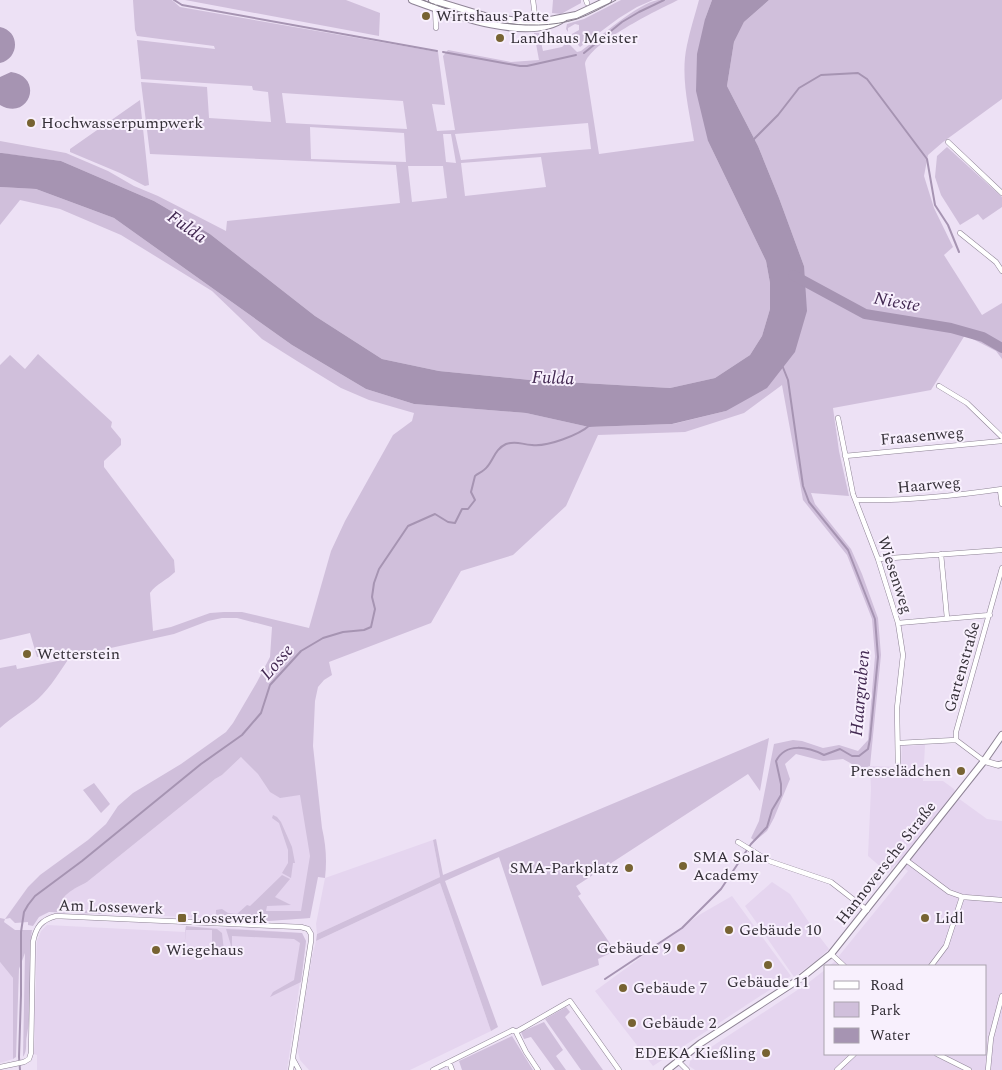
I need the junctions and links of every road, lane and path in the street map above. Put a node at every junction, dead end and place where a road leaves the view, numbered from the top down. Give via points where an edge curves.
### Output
1 (412, 0) edge
2 (533, 0) edge
3 (608, 0) edge
4 (434, 2) edge
5 (535, 16) dead end
6 (436, 28) dead end
7 (948, 142) dead end
8 (1002, 193) edge
9 (960, 233) dead end
10 (1002, 272) edge
11 (939, 386) dead end
12 (838, 418) dead end
13 (1002, 437) edge
14 (1002, 441) edge
15 (845, 456) junction
16 (1001, 490) edge
17 (857, 500) junction
18 (1002, 504) edge
19 (1002, 550) edge
20 (941, 554) junction
21 (878, 559) junction
22 (1002, 568) edge
23 (990, 615) junction
24 (947, 618) junction
25 (898, 623) junction
26 (1002, 735) edge
27 (956, 740) junction
28 (899, 743) junction
29 (984, 760) junction
30 (1002, 764) edge
31 (898, 767) dead end
32 (738, 842) dead end
33 (906, 860) junction
34 (962, 897) junction
35 (1002, 900) edge
36 (867, 910) junction
37 (831, 954) junction
38 (843, 965) edge
39 (932, 965) edge
40 (1002, 996) edge
41 (516, 1032) junction
42 (853, 1055) edge
43 (939, 1055) edge
44 (293, 1058) junction
45 (678, 1061) junction
46 (449, 1062) junction
47 (0, 1067) edge
48 (990, 1069) edge
49 (291, 1070) edge
50 (300, 1070) edge
51 (433, 1070) edge
52 (452, 1070) edge
53 (538, 1070) edge
54 (619, 1070) edge
55 (667, 1070) edge
56 (687, 1070) edge
57 (837, 1070) edge
58 (969, 1070) edge

1 - 4 main road
2 - 5 street
3 - 4 main road via 552,25 516,28 481,22
4 - 6 street
7 - 8 street
9 - 10 street via 996,262
11 - 13 street via 967,403
12 - 15 street, Wiesenweg
14 - 15 street, Fraasenweg
15 - 17 street, Wiesenweg
16 - 17 street, Haarweg via 906,500
16 - 18 street
17 - 21 street, Wiesenweg
19 - 20 street
20 - 21 street
20 - 24 street
21 - 25 street, Wiesenweg
22 - 23 street, Gartenstraße
23 - 24 street
23 - 27 street, Gartenstraße
24 - 25 street
25 - 28 street, Wiesenweg via 902,655 897,708
26 - 29 main road, Hannoversche Straße
27 - 28 street
27 - 29 street
28 - 31 street, Wiesenweg
29 - 30 street
29 - 33 main road, Hannoversche Straße
32 - 36 street via 769,860 831,882
33 - 34 street via 949,892
33 - 36 main road, Hannoversche Straße
34 - 35 street
34 - 39 street via 946,946
36 - 37 main road, Hannoversche Straße
37 - 38 street
37 - 45 main road, Hannoversche Straße via 800,980
40 - 48 street via 992,1038
41 - 46 street via 514,1030
41 - 53 street
41 - 54 street via 570,1001
42 - 57 street
43 - 58 street
44 - 47 street, Am Lossewerk via 311,941 308,929 56,916 47,918 36,929 33,942 29,1059
44 - 49 street
44 - 50 street
45 - 55 main road, Hannoversche Straße
45 - 56 street
46 - 51 street
46 - 52 street

